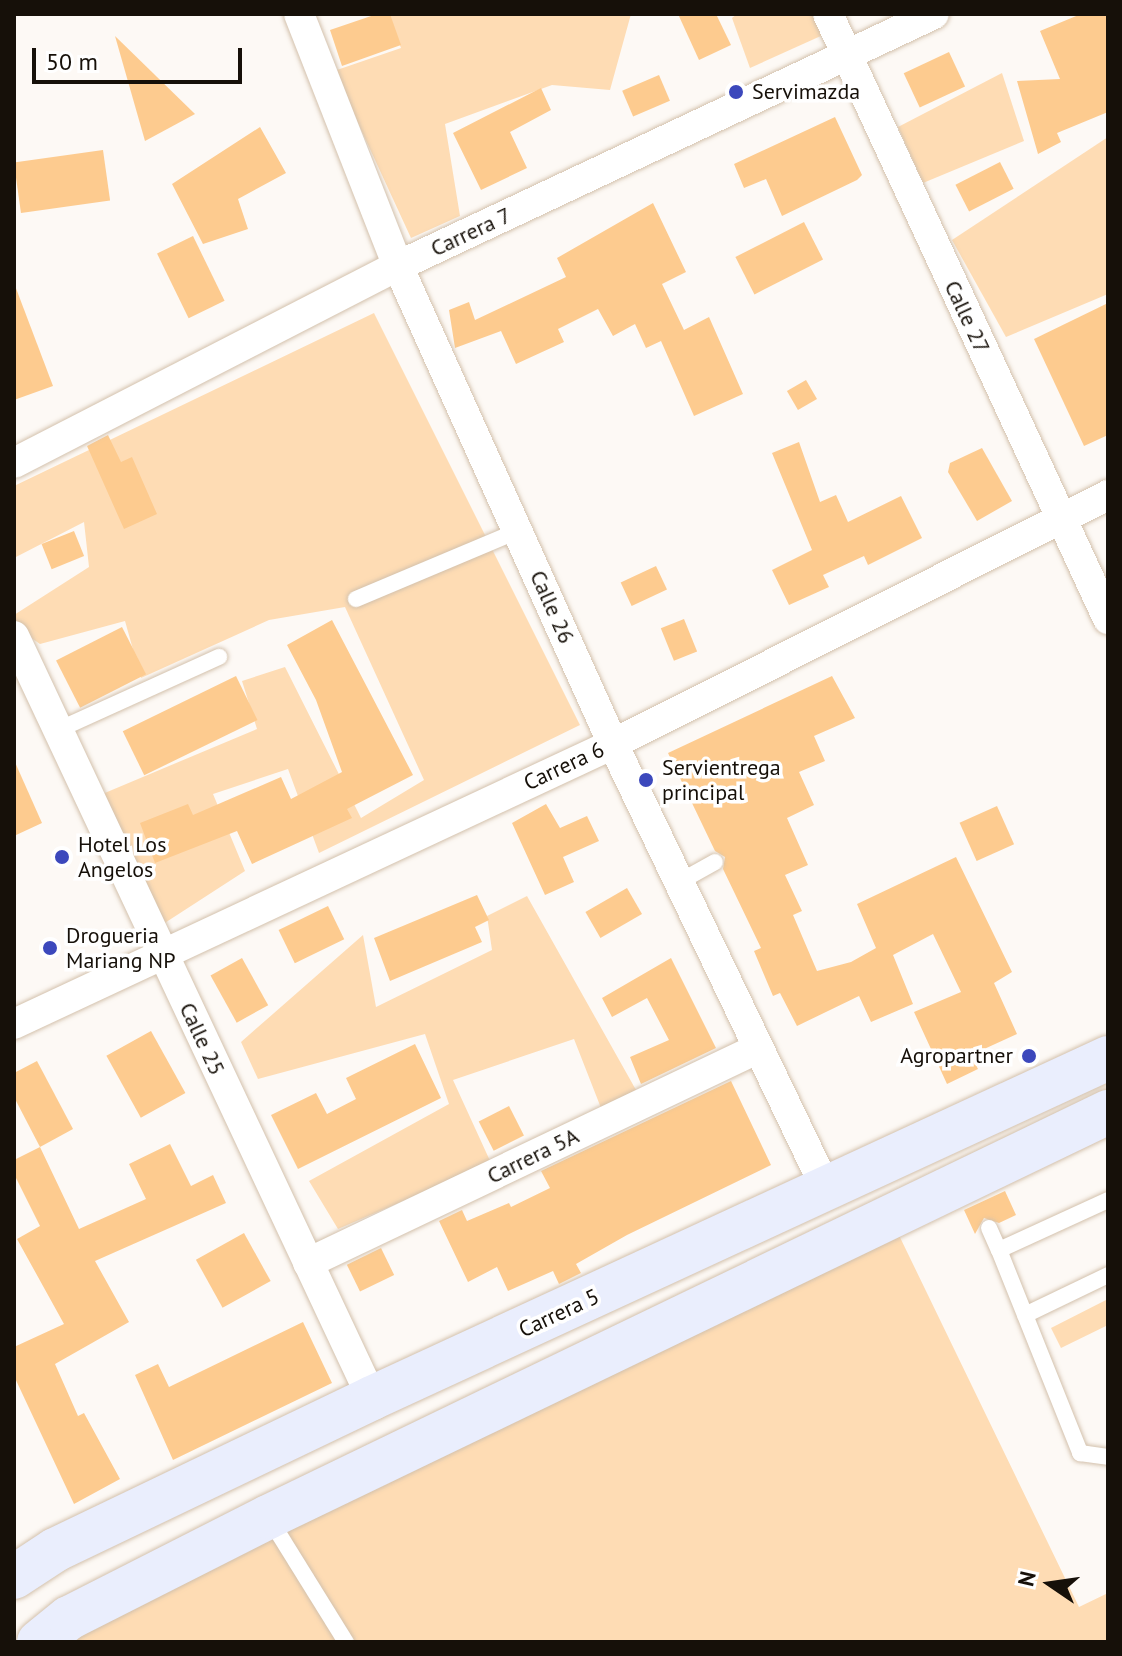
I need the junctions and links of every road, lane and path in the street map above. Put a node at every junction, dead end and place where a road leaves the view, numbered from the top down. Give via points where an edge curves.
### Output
1 (299, 14) edge
2 (828, 14) edge
3 (934, 14) edge
4 (847, 57) junction
5 (398, 266) junction
6 (14, 463) edge
7 (1108, 495) edge
8 (1060, 519) junction
9 (518, 531) junction
10 (356, 599) dead end
11 (1108, 619) edge
12 (14, 636) edge
13 (219, 657) dead end
14 (58, 730) junction
15 (613, 744) junction
16 (715, 862) dead end
17 (679, 882) junction
18 (162, 954) junction
19 (14, 1024) edge
20 (758, 1048) junction
21 (1108, 1058) edge
22 (1108, 1112) edge
23 (827, 1191) junction
24 (1108, 1200) edge
25 (989, 1228) dead end
26 (999, 1250) junction
27 (308, 1263) junction
28 (1108, 1275) edge
29 (1025, 1315) junction
30 (372, 1398) junction
31 (1108, 1457) edge
32 (268, 1517) junction
33 (14, 1577) edge
34 (39, 1642) edge
35 (346, 1642) edge

1 - 5 street, Calle 26
2 - 4 street, Calle 27
3 - 4 street, Carrera 7
4 - 5 street, Carrera 7
4 - 8 street, Calle 27
5 - 6 street, Carrera 7
5 - 9 street, Calle 26
7 - 8 street, Carrera 6
8 - 11 street, Calle 27
8 - 15 street, Carrera 6
9 - 10 lane
9 - 15 street, Calle 26
12 - 14 street, Calle 25
13 - 14 lane
14 - 18 street, Calle 25
15 - 17 street, Calle 26
15 - 18 street, Carrera 6
16 - 17 lane
17 - 20 street, Calle 26
18 - 19 street, Carrera 6
18 - 27 street, Calle 25
20 - 23 street, Calle 26
20 - 27 street, Carrera 5A
21 - 23 main road, Carrera 5
22 - 32 main road via 971,1192
23 - 30 main road, Carrera 5
24 - 26 lane
25 - 26 lane
26 - 29 lane
27 - 30 street, Calle 25
28 - 29 lane
29 - 31 lane via 1080,1453
30 - 33 main road, Carrera 5 via 55,1550
32 - 34 main road via 69,1618
32 - 35 lane

